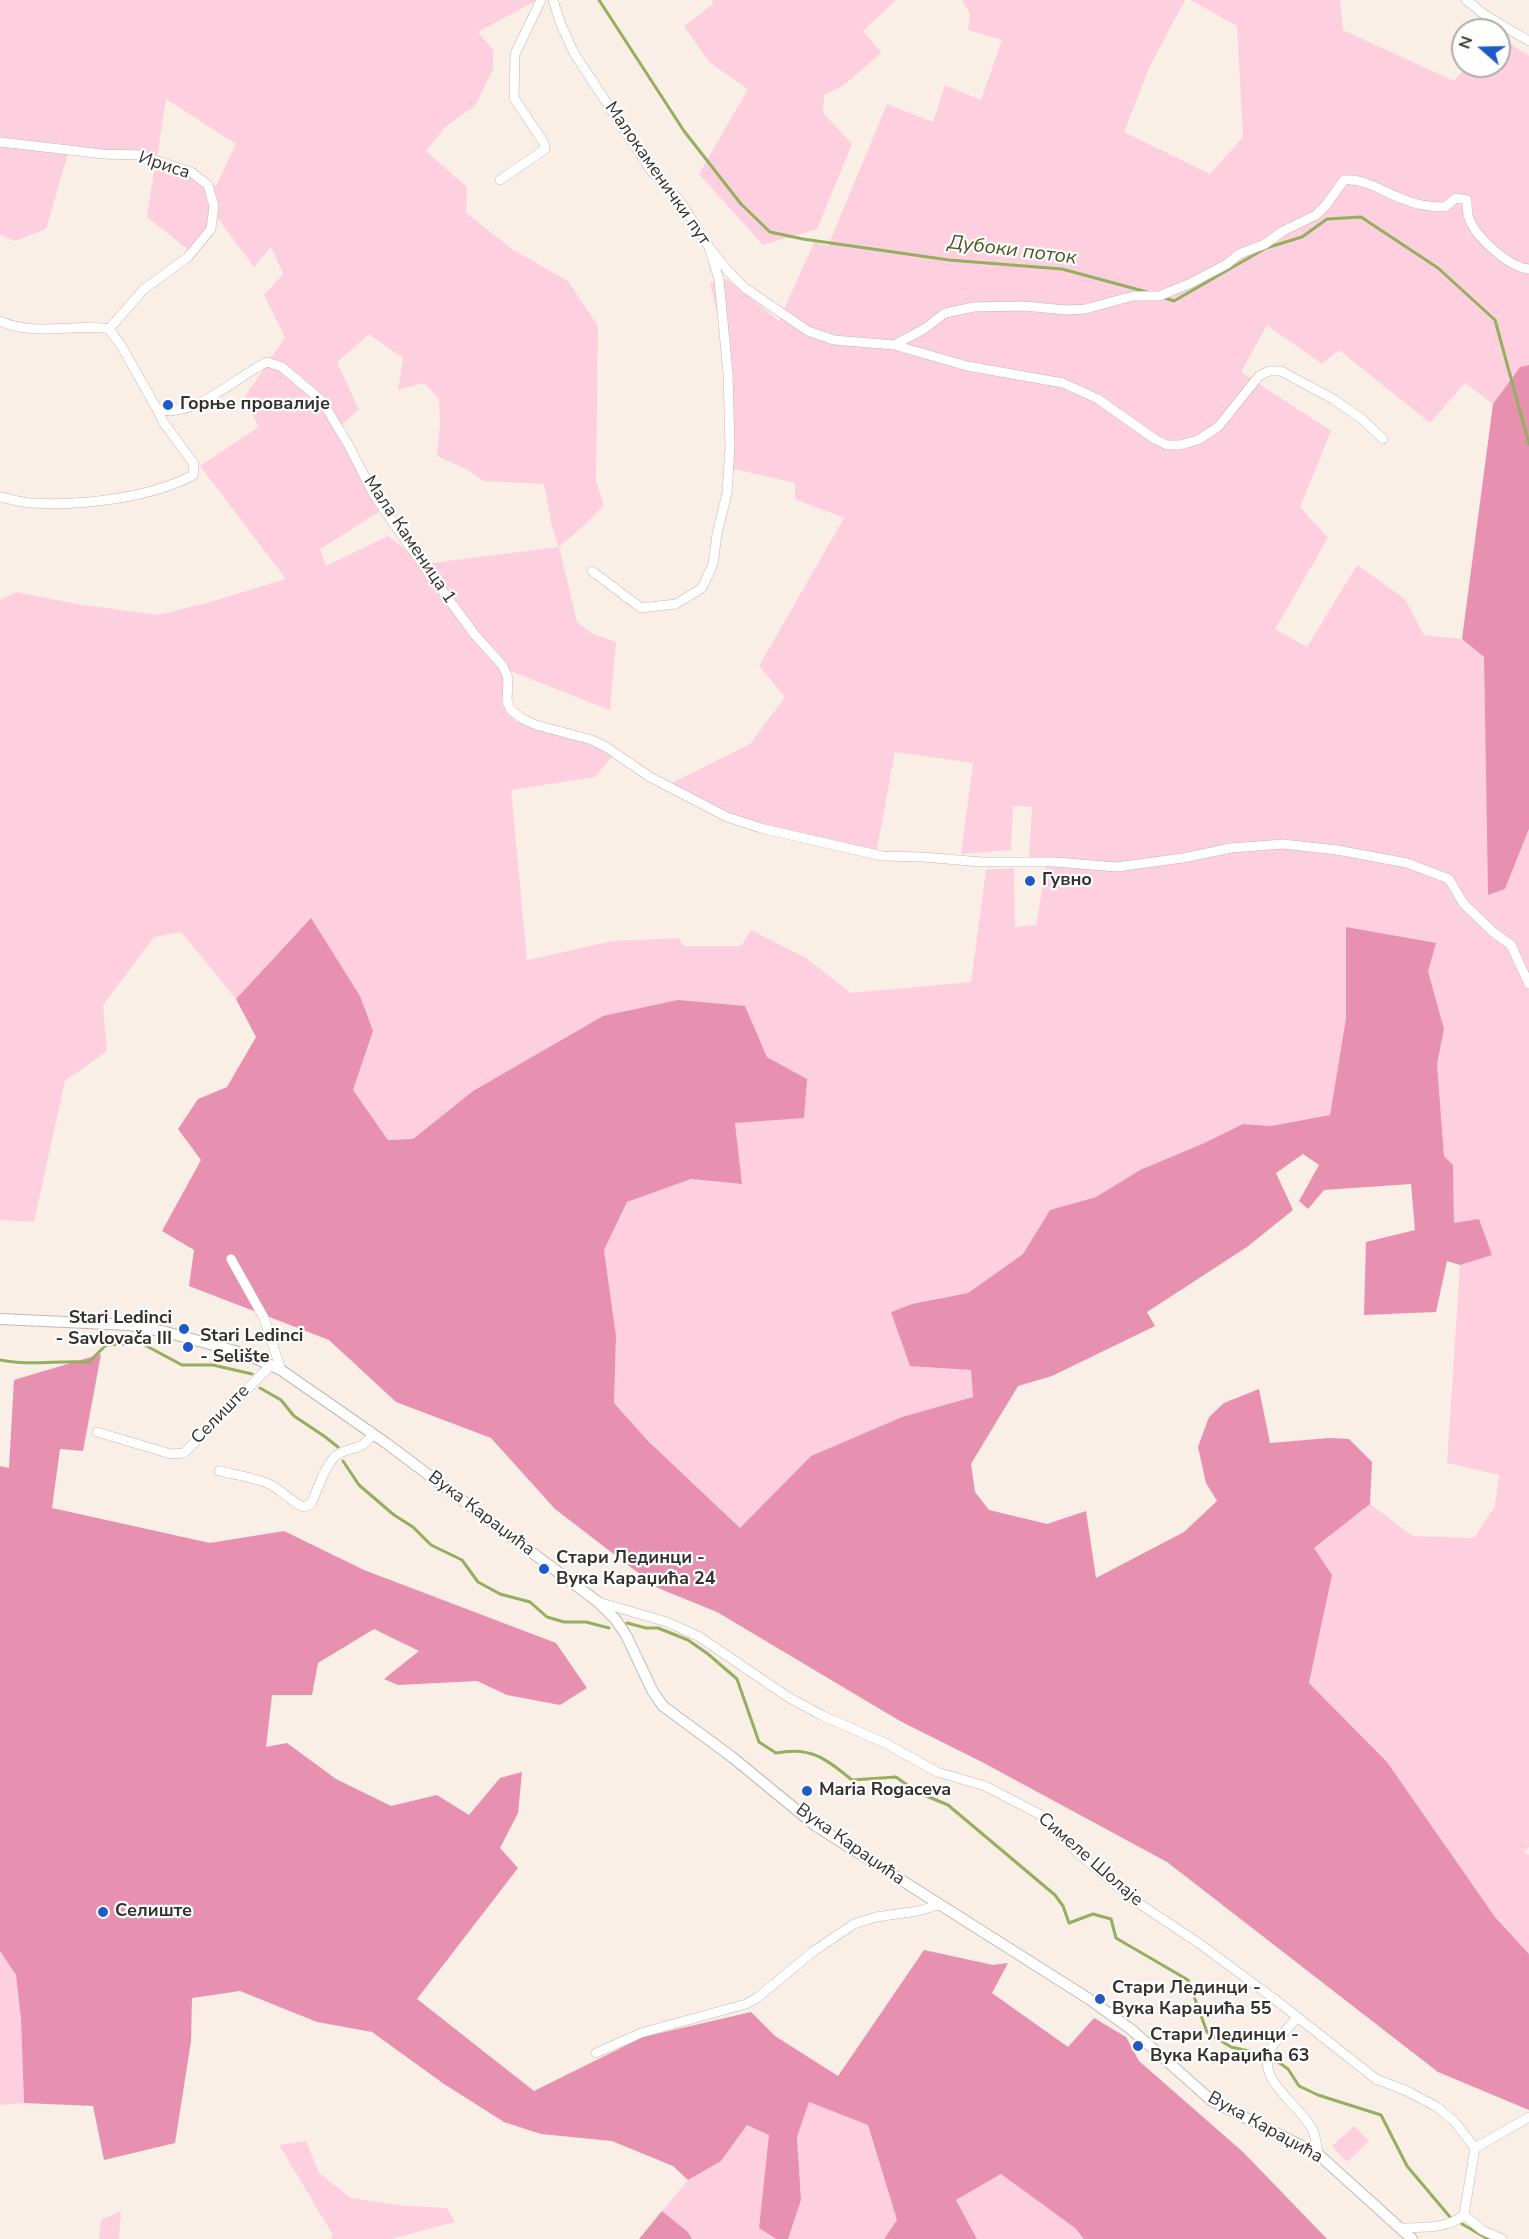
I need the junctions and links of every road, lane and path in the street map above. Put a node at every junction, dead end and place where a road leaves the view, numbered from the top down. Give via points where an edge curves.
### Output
1 (541, 0) edge
2 (554, 0) edge
3 (1466, 0) edge
4 (1529, 41) edge
5 (0, 142) edge
6 (500, 180) dead end
7 (709, 247) junction
8 (1529, 269) edge
9 (0, 321) edge
10 (109, 329) junction
11 (894, 345) junction
12 (157, 409) junction
13 (1383, 439) dead end
14 (0, 497) edge
15 (592, 571) dead end
16 (1529, 984) edge
17 (231, 1259) dead end
18 (0, 1319) edge
19 (276, 1368) junction
20 (98, 1432) dead end
21 (373, 1434) junction
22 (219, 1472) dead end
23 (597, 1602) junction
24 (938, 1905) junction
25 (1298, 2017) junction
26 (596, 2053) dead end
27 (1529, 2117) edge
28 (1475, 2148) junction
29 (1318, 2154) junction
30 (1464, 2215) junction
31 (1402, 2228) junction
32 (1412, 2239) edge
33 (1502, 2239) edge

1 - 6 street via 515,54 514,98 545,149
2 - 7 street, Малокаменички пут via 574,53 652,172 680,201
3 - 4 street
5 - 10 street, Ириса via 140,155 191,172 208,185 214,206 211,229 188,257 144,289
7 - 11 street via 745,288 808,331 834,340
7 - 15 street, Малокаменички пут via 719,280 730,447 727,493 713,564 702,588 676,604 641,608
8 - 11 street via 1518,268 1495,251 1468,216 1467,200 1456,198 1445,207 1432,207 1404,200 1356,179 1344,180 1316,214 1189,284 1159,296 1133,296 1075,309 974,307 945,313
9 - 10 street via 37,330 92,326
10 - 12 street
11 - 13 street via 967,366 1062,383 1098,399 1156,440 1180,446 1218,427 1259,376 1281,371 1333,399
12 - 14 street via 194,464 193,475 149,492 109,499 31,503
12 - 16 street, Мала Каменица 1 via 181,410 233,385 267,362 282,367 322,401 374,495 480,641 503,666 508,678 510,709 536,724 592,740 650,777 727,817 882,856 1116,867 1231,848 1283,844 1387,859 1449,879 1463,903 1511,945
17 - 19 street via 264,1318
18 - 19 street, Вука Караџића via 130,1325 235,1351
19 - 20 street, Селиште via 184,1453 171,1454
19 - 21 street, Вука Караџића
21 - 22 street via 366,1443 331,1460 311,1504 304,1507 270,1484
21 - 23 street, Вука Караџића
23 - 24 street, Вука Караџића via 626,1635 663,1706 816,1826
23 - 25 street, Симеле Шолаје via 667,1622 698,1636 823,1716 885,1743 937,1772 986,1786 1041,1815 1131,1898
24 - 26 street via 854,1924 746,2004 641,2033
24 - 29 street, Вука Караџића via 1089,1999 1132,2030 1212,2101
25 - 28 street, Симеле Шолаје via 1376,2079 1437,2107
25 - 29 street via 1274,2045 1268,2069 1313,2130
27 - 28 street
28 - 30 street
29 - 31 street, Вука Караџића
30 - 31 street via 1438,2226
30 - 33 street via 1482,2230
31 - 32 street, Вука Караџића

